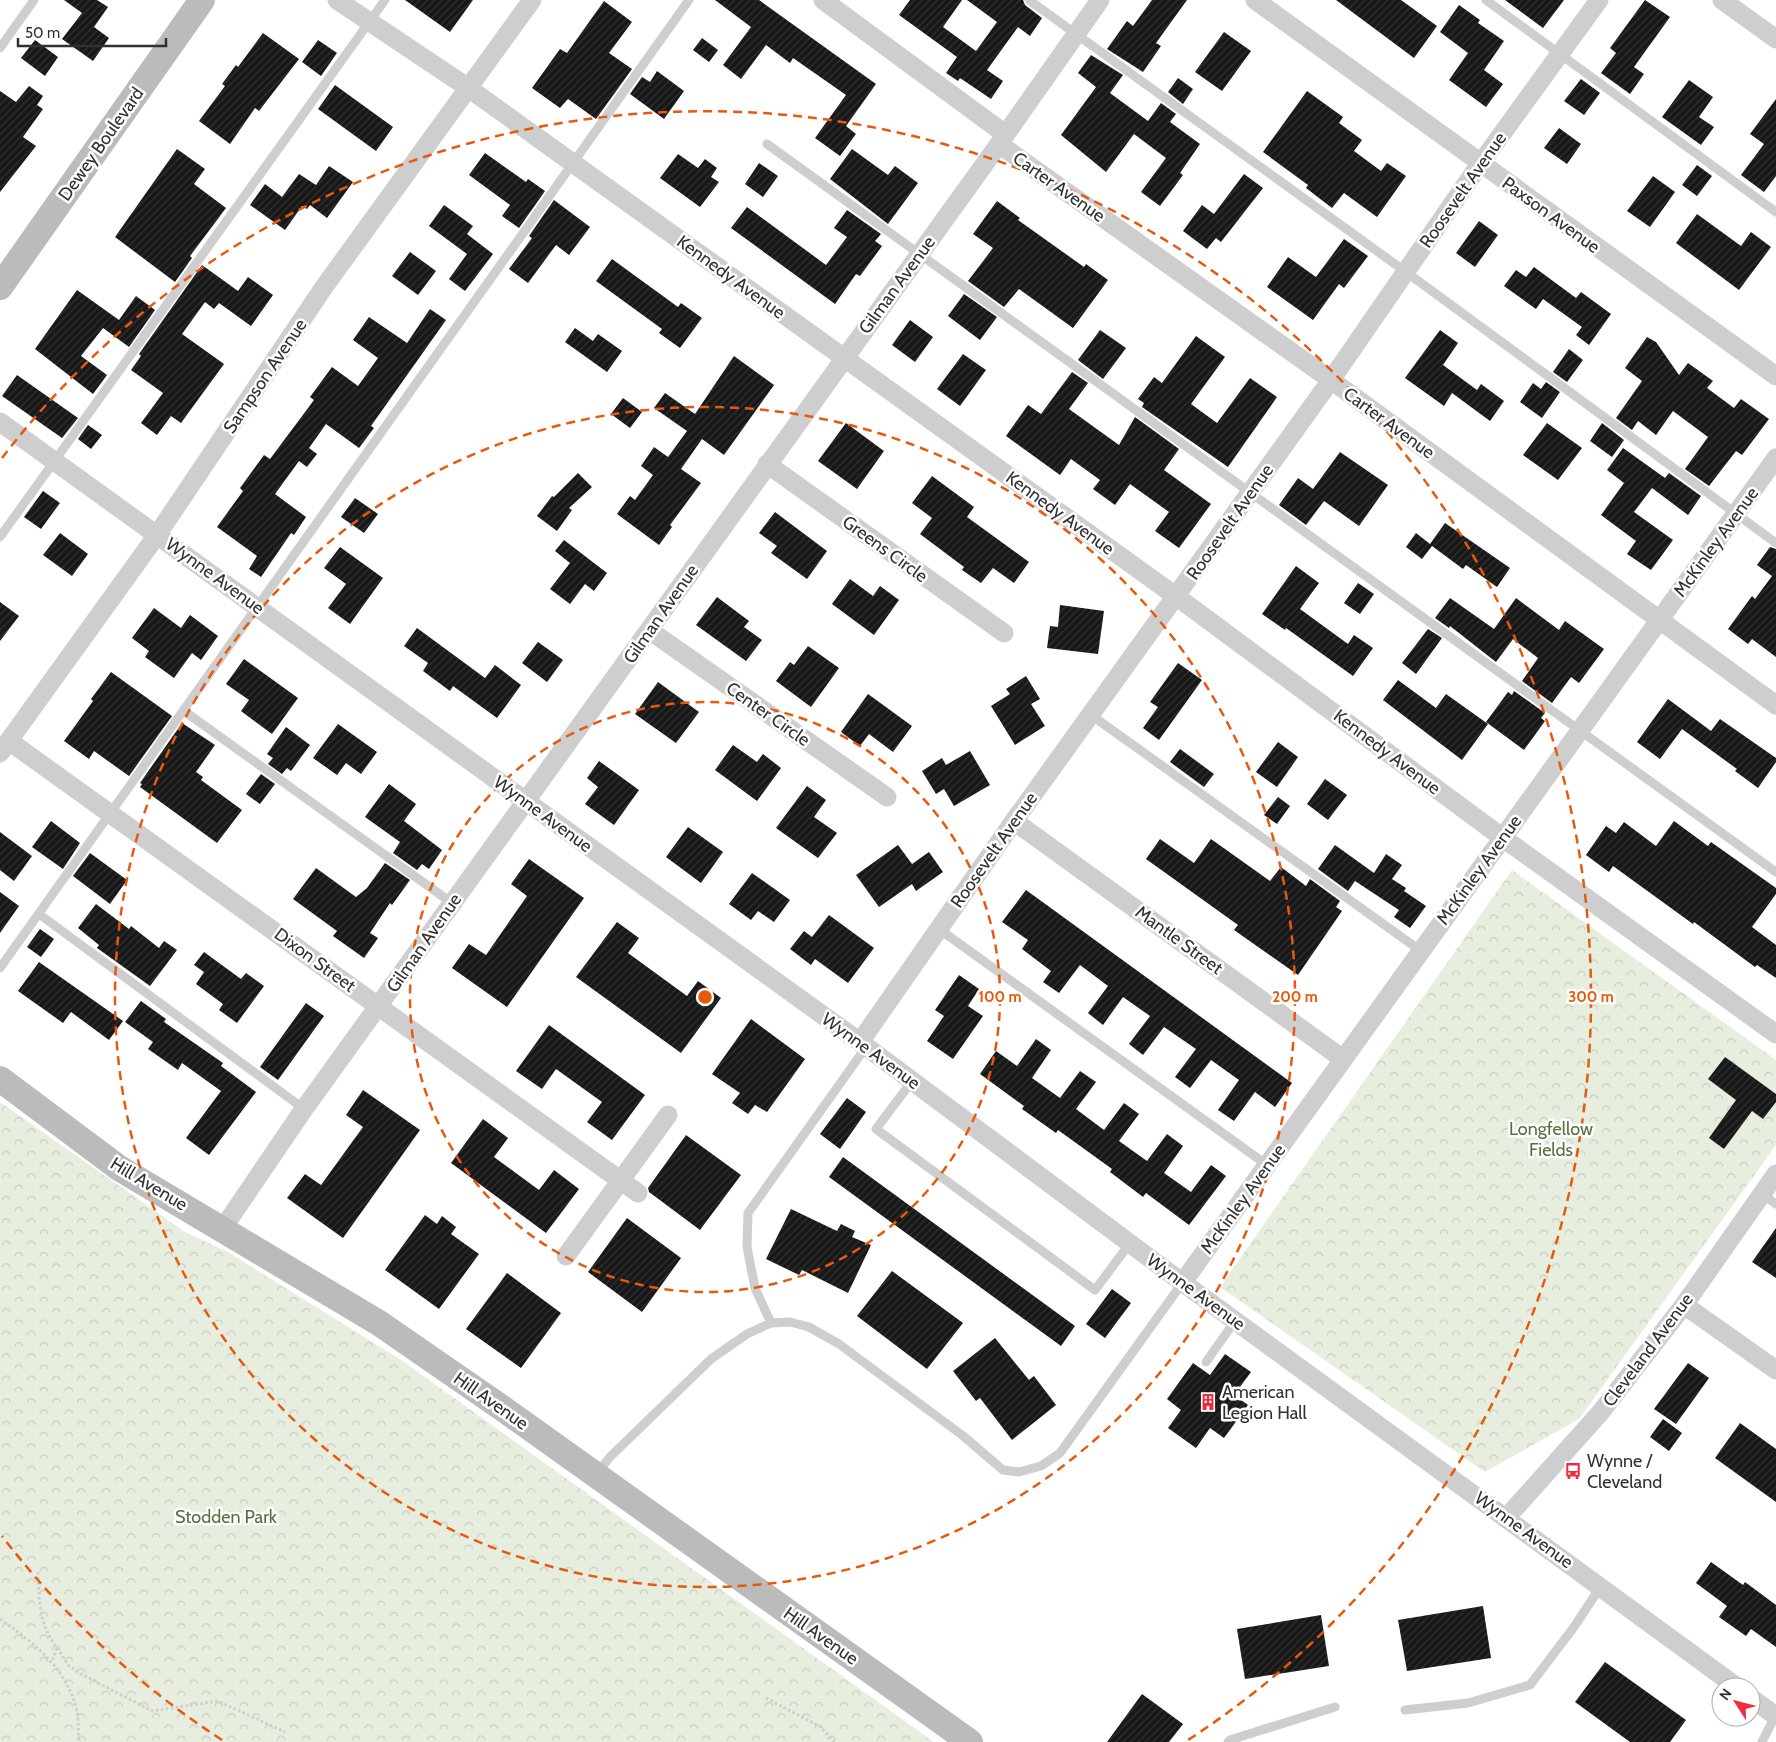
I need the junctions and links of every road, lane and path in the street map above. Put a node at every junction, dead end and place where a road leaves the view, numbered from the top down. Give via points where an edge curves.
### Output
1 (34, 0) edge
2 (202, 0) edge
3 (338, 0) edge
4 (385, 0) edge
5 (532, 0) edge
6 (689, 0) edge
7 (823, 0) edge
8 (1028, 0) edge
9 (1100, 0) edge
10 (1255, 0) edge
11 (1486, 0) edge
12 (1599, 0) edge
13 (1722, 0) edge
14 (369, 21) junction
15 (1076, 34) junction
16 (1776, 39) edge
17 (0, 48) edge
18 (1559, 54) junction
19 (467, 87) junction
20 (1002, 139) junction
21 (767, 144) dead end
22 (572, 163) junction
23 (1480, 164) junction
24 (1776, 212) edge
25 (919, 256) junction
26 (1406, 272) junction
27 (0, 287) edge
28 (844, 359) junction
29 (1776, 376) edge
30 (1331, 380) junction
31 (0, 422) edge
32 (1776, 458) edge
33 (54, 461) junction
34 (767, 464) junction
35 (1252, 492) junction
36 (1736, 514) junction
37 (157, 535) junction
38 (0, 537) edge
39 (1776, 543) edge
40 (1177, 597) junction
41 (257, 607) junction
42 (1659, 620) junction
43 (649, 630) junction
44 (1004, 633) dead end
45 (1776, 705) edge
46 (184, 711) junction
47 (1091, 715) junction
48 (1580, 730) junction
49 (4, 747) edge
50 (887, 797) dead end
51 (527, 802) junction
52 (111, 814) junction
53 (1014, 821) junction
54 (1502, 838) junction
55 (1776, 872) edge
56 (452, 903) junction
57 (39, 914) junction
58 (939, 929) junction
59 (1421, 951) junction
60 (0, 968) edge
61 (379, 1006) junction
62 (1776, 1034) edge
63 (863, 1044) junction
64 (1343, 1059) junction
65 (0, 1080) edge
66 (912, 1080) junction
67 (304, 1109) junction
68 (668, 1115) dead end
69 (1267, 1165) junction
70 (1776, 1174) edge
71 (621, 1180) junction
72 (638, 1193) dead end
73 (1769, 1199) edge
74 (223, 1228) junction
75 (1130, 1243) junction
76 (566, 1256) dead end
77 (1182, 1282) junction
78 (1684, 1305) junction
79 (1235, 1320) junction
80 (771, 1323) junction
81 (1206, 1362) dead end
82 (1776, 1370) edge
83 (596, 1476) junction
84 (1507, 1517) junction
85 (38, 1572) dead end
86 (1601, 1586) junction
87 (0, 1619) edge
88 (57, 1648) junction
89 (52, 1663) junction
90 (1723, 1677) edge
91 (766, 1698) dead end
92 (1761, 1705) edge
93 (1335, 1707) dead end
94 (1405, 1710) dead end
95 (1776, 1716) edge
96 (285, 1732) dead end
97 (79, 1742) edge
98 (834, 1742) edge
99 (970, 1742) edge
100 (1228, 1742) edge
101 (1762, 1742) edge

1 - 17 lane
2 - 27 street, Dewey Boulevard
3 - 14 street, Kennedy Avenue
4 - 14 lane
5 - 19 street, Sampson Avenue
6 - 22 lane
7 - 20 street, Carter Avenue
8 - 15 lane
9 - 15 street, Gilman Avenue
10 - 23 street, Paxson Avenue
11 - 18 lane
12 - 18 street, Roosevelt Avenue
13 - 16 street
14 - 19 street, Kennedy Avenue
14 - 33 lane
15 - 20 street, Gilman Avenue
15 - 26 lane
18 - 23 street, Roosevelt Avenue
18 - 24 lane
19 - 22 street, Kennedy Avenue
19 - 37 street, Sampson Avenue via 324,287
20 - 25 street, Gilman Avenue
20 - 30 street, Carter Avenue
21 - 25 lane
22 - 28 street, Kennedy Avenue
22 - 41 lane
23 - 26 street, Roosevelt Avenue
23 - 29 street, Paxson Avenue
25 - 28 street, Gilman Avenue
25 - 35 lane
26 - 30 street, Roosevelt Avenue
26 - 36 lane
28 - 34 street, Gilman Avenue
28 - 40 street, Kennedy Avenue
30 - 35 street, Roosevelt Avenue
30 - 42 street, Carter Avenue
31 - 33 street, Wynne Avenue
32 - 36 street, McKinley Avenue
33 - 37 street, Wynne Avenue
33 - 38 lane
34 - 43 street, Gilman Avenue
34 - 44 street, Greens Circle
35 - 40 street, Roosevelt Avenue
35 - 48 lane
36 - 39 lane
36 - 42 street, McKinley Avenue
37 - 41 street, Wynne Avenue
37 - 49 street, Sampson Avenue
40 - 47 street, Roosevelt Avenue
40 - 54 street, Kennedy Avenue
41 - 46 lane
41 - 51 street, Wynne Avenue
42 - 45 street, Carter Avenue
42 - 48 street, McKinley Avenue
43 - 50 street, Center Circle
43 - 51 street, Gilman Avenue
46 - 52 lane
46 - 56 lane
47 - 53 street, Roosevelt Avenue
47 - 59 lane
48 - 54 street, McKinley Avenue
48 - 55 lane
49 - 52 street, Dixon Street
51 - 56 street, Gilman Avenue
51 - 63 street, Wynne Avenue
52 - 57 lane
52 - 61 street, Dixon Street
53 - 58 street, Roosevelt Avenue
53 - 64 street, Mantle Street
54 - 59 street, McKinley Avenue
54 - 62 street, Kennedy Avenue
56 - 61 street, Gilman Avenue
57 - 60 lane
57 - 67 lane
58 - 63 street, Roosevelt Avenue
58 - 69 lane
59 - 64 street, McKinley Avenue
61 - 67 street, Gilman Avenue
61 - 71 street, Dixon Street
63 - 66 street, Wynne Avenue
63 - 80 lane via 748,1213 747,1247 755,1288
64 - 69 street, McKinley Avenue
65 - 74 street, Hill Avenue via 119,1168
66 - 75 street, Wynne Avenue
66 - 75 lane via 876,1129 1095,1290
67 - 74 street, Gilman Avenue
68 - 71 street
69 - 77 street, McKinley Avenue
70 - 73 street, Cleveland Avenue
71 - 72 street, Dixon Street
71 - 76 street
73 - 78 street, Cleveland Avenue
74 - 83 street, Hill Avenue via 379,1323
75 - 77 street, Wynne Avenue
77 - 79 street, Wynne Avenue
77 - 80 lane via 1060,1453 1041,1466 1019,1472 1003,1470 962,1435 839,1344 810,1327 790,1322
78 - 82 street
78 - 84 street, Cleveland Avenue via 1600,1413
79 - 81 lane
79 - 84 street, Wynne Avenue
80 - 83 lane via 747,1334 710,1359 610,1457
83 - 99 street, Hill Avenue
84 - 86 street, Wynne Avenue
85 - 88 path via 41,1618
86 - 90 street, Wynne Avenue
86 - 94 lane via 1530,1685 1468,1704
87 - 89 path via 42,1650
88 - 89 path
88 - 96 path via 70,1666 81,1674 152,1711 218,1701
89 - 97 path via 63,1677 76,1711
91 - 98 path via 821,1727
92 - 95 street
93 - 100 lane
95 - 101 lane

